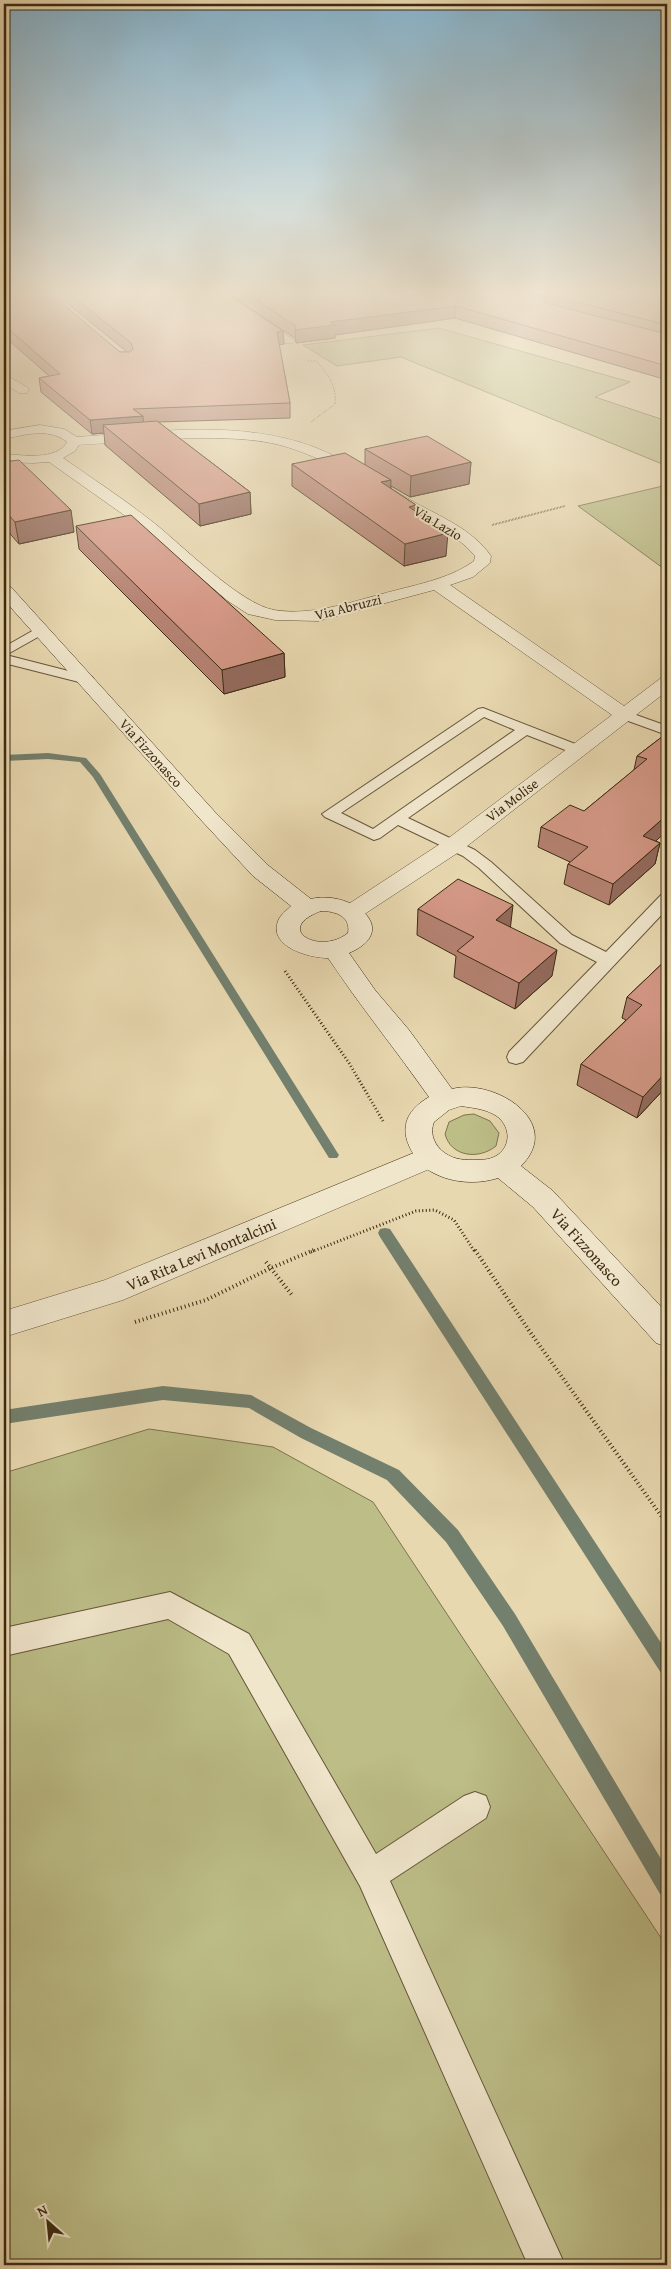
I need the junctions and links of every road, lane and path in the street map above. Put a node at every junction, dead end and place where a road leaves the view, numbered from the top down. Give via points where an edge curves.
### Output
1 (335, 396) edge
2 (4, 435) edge
3 (74, 441) junction
4 (282, 442) junction
5 (52, 457) junction
6 (4, 458) edge
7 (565, 506) dead end
8 (458, 533) junction
9 (437, 584) junction
10 (4, 590) edge
11 (40, 630) junction
12 (4, 652) edge
13 (4, 660) edge
14 (87, 680) junction
15 (667, 682) edge
16 (625, 715) junction
17 (526, 729) junction
18 (667, 731) edge
19 (578, 750) junction
20 (398, 819) junction
21 (454, 844) junction
22 (667, 899) edge
23 (307, 907) junction
24 (352, 912) junction
25 (335, 950) junction
26 (608, 960) junction
27 (279, 963) dead end
28 (516, 1057) dead end
29 (445, 1099) junction
30 (386, 1126) dead end
31 (431, 1157) junction
32 (502, 1166) junction
33 (247, 1235) junction
34 (271, 1268) junction
35 (292, 1295) dead end
36 (130, 1323) dead end
37 (4, 1324) edge
38 (667, 1334) edge
39 (667, 1524) edge
40 (4, 1642) edge
41 (475, 1807) dead end
42 (371, 1876) junction
43 (547, 2265) edge

1 - 4 path via 335,404 327,412
2 - 3 street via 45,429 64,433
3 - 4 street, Via Lazio via 184,435
3 - 5 street via 73,447
4 - 8 street, Via Lazio via 334,461
5 - 6 street via 36,460
5 - 9 street, Via Abruzzi via 146,524 254,610 275,616 318,616
7 - 8 path
8 - 9 street, Via Lazio via 477,548 483,556 482,563 468,574
9 - 16 street
10 - 11 street, Via Fizzonasco
11 - 12 lane
11 - 14 street, Via Fizzonasco
13 - 14 lane
14 - 23 street, Via Fizzonasco via 261,871
15 - 16 street, Via Molise
16 - 18 lane
16 - 19 street, Via Molise
17 - 19 lane
17 - 20 lane
17 - 20 lane via 484,712 330,814 374,835
19 - 21 street, Via Molise
20 - 21 lane
21 - 24 street, Via Molise
21 - 26 lane via 485,865 566,939
22 - 26 lane
23 - 24 street via 331,904
23 - 25 street via 290,918 287,925 292,940 311,949
24 - 25 street via 359,919 360,934 354,941
25 - 29 street
26 - 28 lane
27 - 30 path via 354,1069
29 - 31 street via 433,1105 419,1124 421,1141
29 - 32 street via 478,1096 508,1109 518,1120 521,1146 514,1157
31 - 32 street via 457,1170 488,1171
31 - 33 street, Via Rita Levi Montalcini
32 - 38 street, Via Fizzonasco via 544,1199
33 - 34 path
33 - 37 street, Via Rita Levi Montalcini via 112,1291
34 - 35 path
34 - 36 path via 206,1300
34 - 39 path via 416,1211 435,1210 454,1220
40 - 42 lane via 170,1606 239,1644
41 - 42 lane
42 - 43 lane

